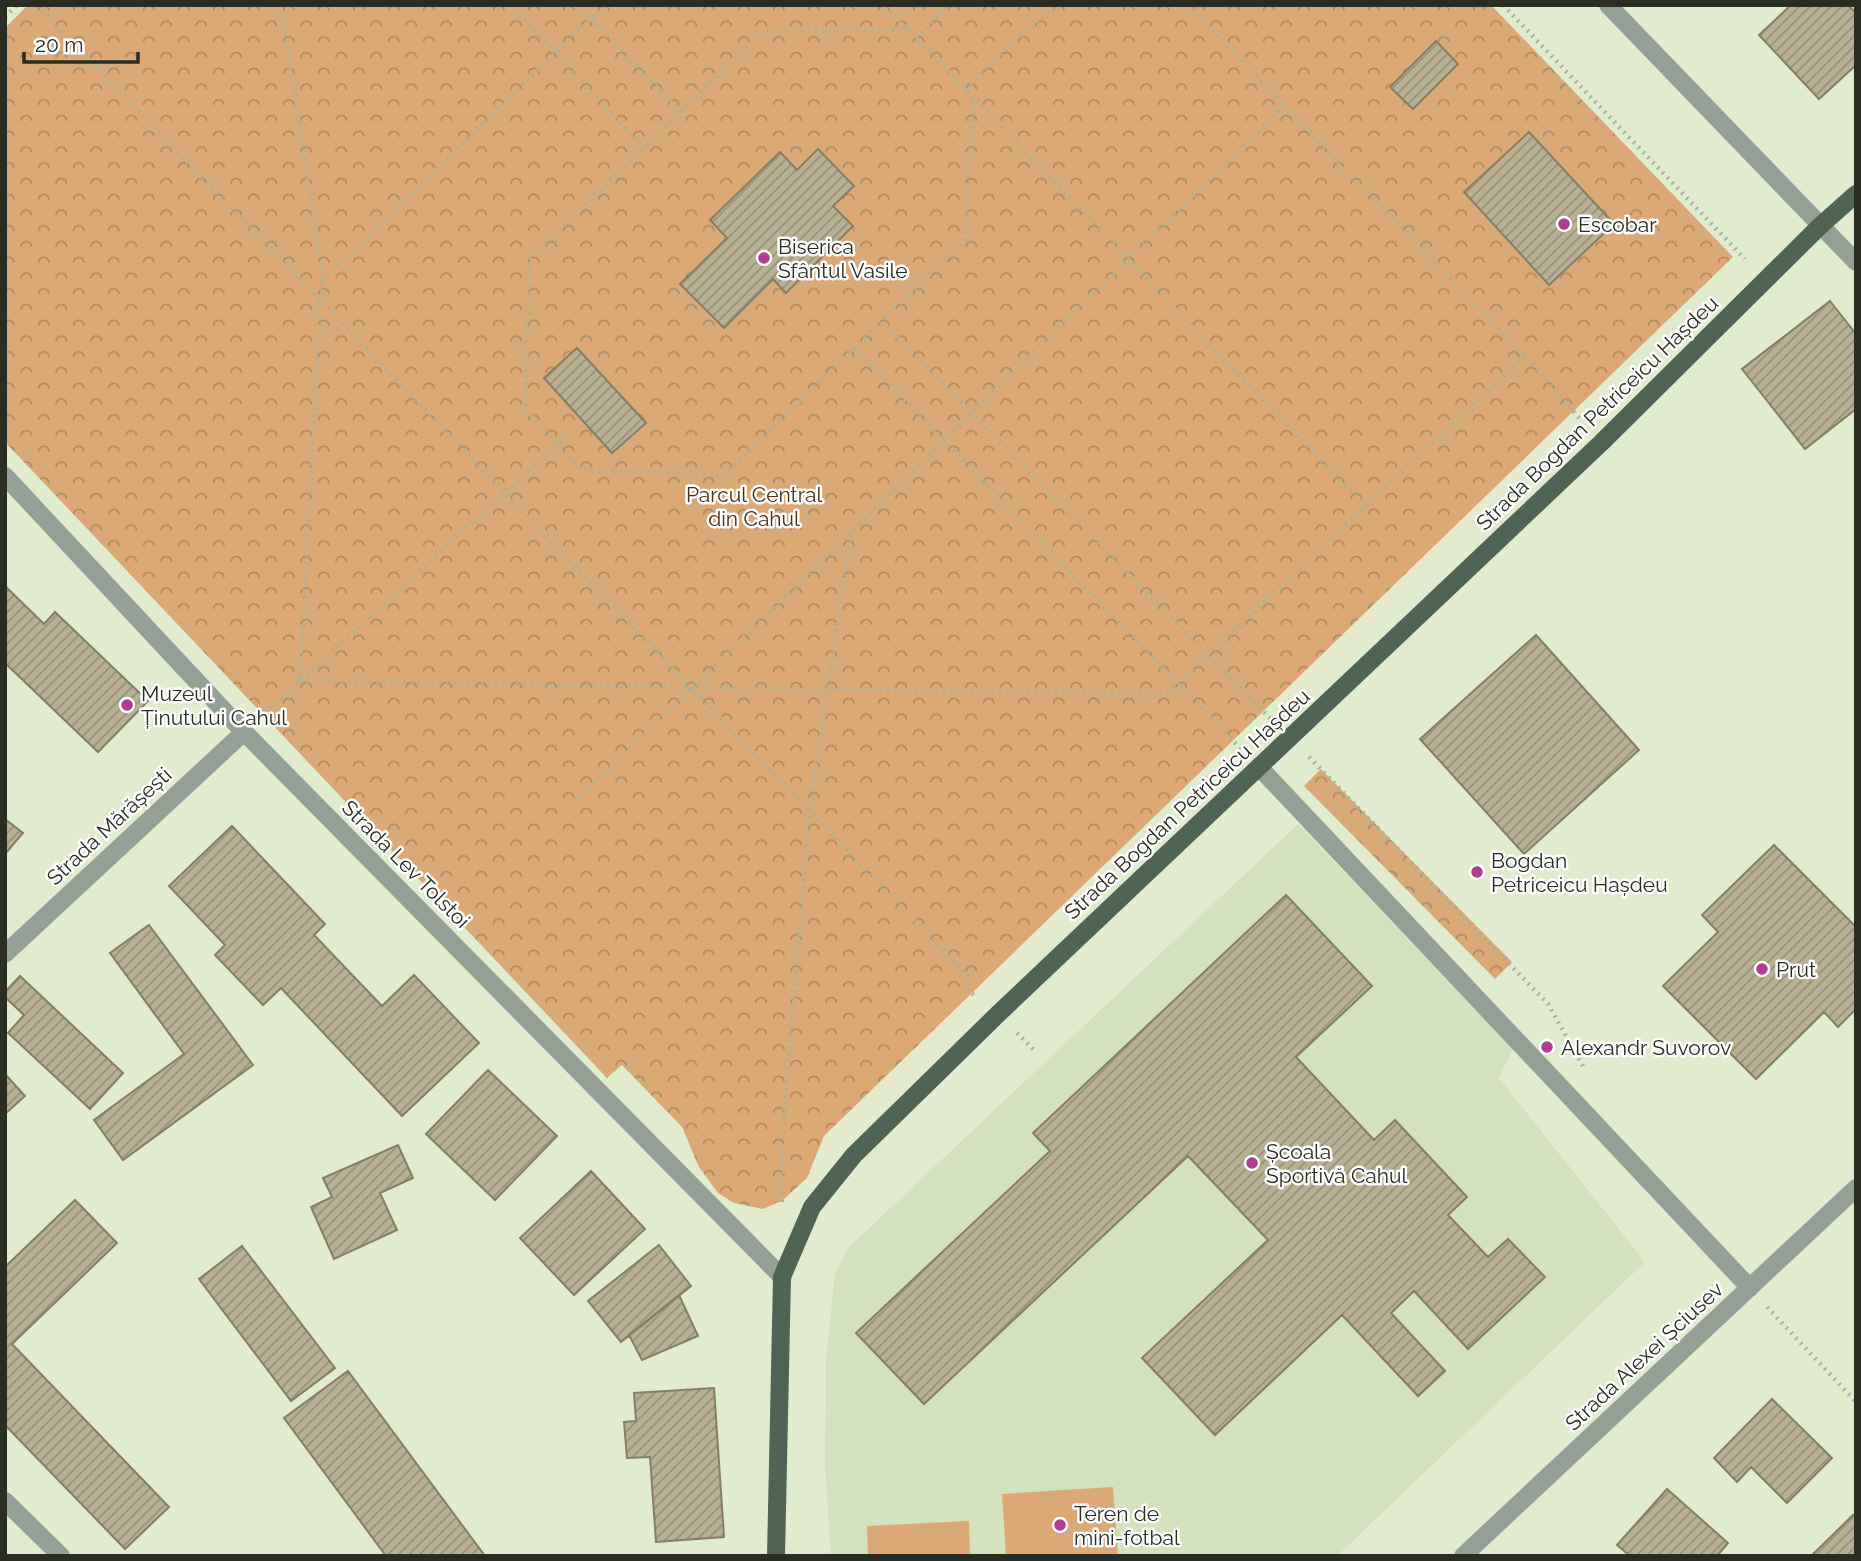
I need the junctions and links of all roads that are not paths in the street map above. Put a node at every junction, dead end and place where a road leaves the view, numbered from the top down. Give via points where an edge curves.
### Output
1 (1608, 5) edge
2 (1856, 194) edge
3 (1820, 226) junction
4 (1856, 262) edge
5 (5, 476) edge
6 (244, 732) junction
7 (1259, 767) junction
8 (5, 954) edge
9 (1856, 1188) edge
10 (782, 1278) junction
11 (1750, 1289) junction
12 (5, 1501) edge
13 (61, 1556) edge
14 (776, 1556) edge
15 (1463, 1556) edge

1 - 3 street
2 - 3 main road, Strada Bogdan Petriceicu Hașdeu
3 - 4 street
3 - 7 main road, Strada Bogdan Petriceicu Hașdeu via 1601,443
5 - 6 street, Strada Lev Tolstoi
6 - 8 street, Strada Mărășești
6 - 10 street, Strada Lev Tolstoi
7 - 10 main road, Strada Bogdan Petriceicu Hașdeu via 854,1155 812,1207
7 - 11 street
9 - 11 street, Strada Alexei Șciusev
10 - 14 main road, Strada Bogdan Petriceicu Hașdeu
11 - 15 street, Strada Alexei Șciusev
12 - 13 street

